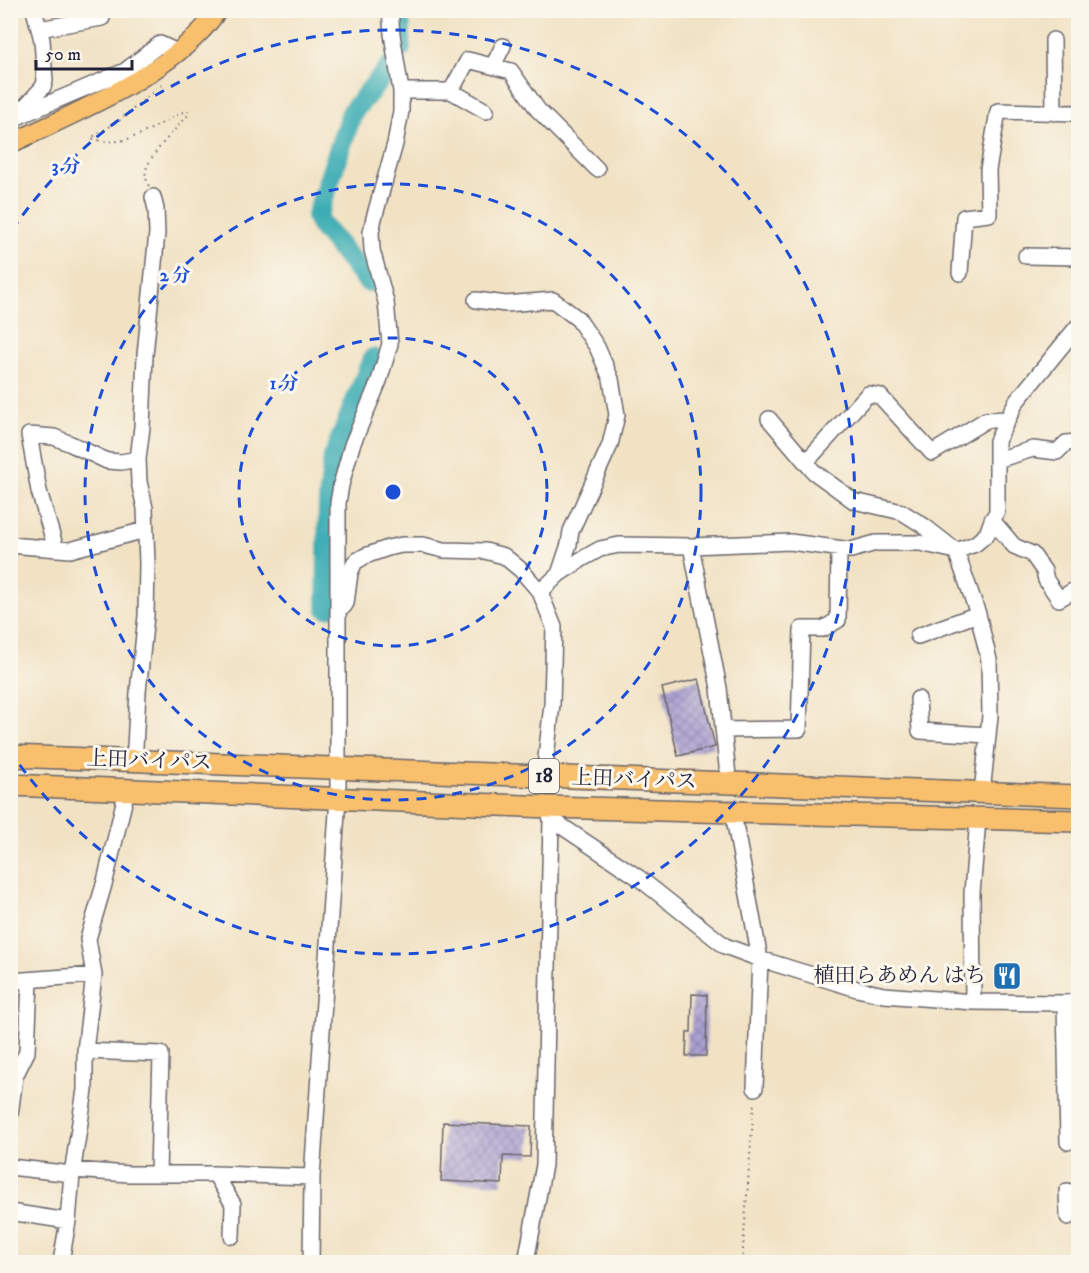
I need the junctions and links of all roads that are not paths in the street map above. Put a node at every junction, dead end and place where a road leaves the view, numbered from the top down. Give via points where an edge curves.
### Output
1 (34, 10) edge
2 (218, 10) edge
3 (390, 10) edge
4 (102, 18) dead end
5 (39, 29) junction
6 (1053, 40) dead end
7 (503, 46) dead end
8 (177, 52) junction
9 (493, 66) junction
10 (401, 91) junction
11 (451, 91) junction
12 (486, 111) dead end
13 (1054, 113) junction
14 (1078, 113) edge
15 (11, 120) edge
16 (10, 144) edge
17 (597, 169) dead end
18 (153, 196) road end
19 (1026, 256) dead end
20 (1078, 257) edge
21 (960, 273) dead end
22 (476, 300) dead end
23 (1078, 326) edge
24 (769, 419) dead end
25 (1008, 419) junction
26 (1078, 442) edge
27 (138, 459) junction
28 (997, 460) junction
29 (806, 462) junction
30 (992, 520) junction
31 (145, 530) junction
32 (10, 545) edge
33 (691, 546) junction
34 (56, 549) junction
35 (839, 549) junction
36 (956, 551) junction
37 (559, 574) junction
38 (1078, 588) edge
39 (540, 592) junction
40 (338, 612) junction
41 (978, 614) junction
42 (918, 636) dead end
43 (918, 699) dead end
44 (723, 730) junction
45 (988, 735) junction
46 (10, 756) edge
47 (132, 760) junction
48 (338, 769) junction
49 (544, 776) junction
50 (728, 776) tunnel mouth
51 (10, 785) edge
52 (128, 790) junction
53 (982, 793) junction
54 (1078, 796) edge
55 (338, 798) junction
56 (550, 813) junction
57 (978, 819) junction
58 (1078, 821) edge
59 (735, 824) tunnel mouth
60 (760, 959) junction
61 (94, 975) junction
62 (30, 980) junction
63 (10, 981) edge
64 (973, 1002) junction
65 (1072, 1003) edge
66 (85, 1051) junction
67 (755, 1088) road end
68 (10, 1115) edge
69 (1068, 1142) dead end
70 (10, 1167) edge
71 (73, 1172) junction
72 (158, 1174) junction
73 (215, 1174) junction
74 (312, 1177) junction
75 (10, 1212) edge
76 (68, 1221) junction
77 (232, 1236) dead end
78 (61, 1263) edge
79 (311, 1263) edge
80 (526, 1263) edge

1 - 5 street
2 - 8 main road via 200,33
3 - 10 street
4 - 5 street
5 - 15 street via 44,84
6 - 13 street
7 - 9 street
8 - 15 street via 160,44 125,71
8 - 16 main road via 125,88
9 - 11 street via 468,60
9 - 17 street via 511,71 538,110
10 - 11 street
10 - 40 street via 398,129 371,232 386,302 390,344 341,485 337,526
11 - 12 street
13 - 14 street
13 - 21 street via 998,111 988,170 990,214 964,217
18 - 27 street via 157,233
19 - 20 street
22 - 37 street via 507,304 553,300 578,319 597,347 611,379 617,415 610,445 571,531
23 - 25 street via 1016,402
24 - 29 street
25 - 28 street via 997,441
25 - 29 street via 986,420 932,453 880,396 868,394
26 - 28 street via 1066,443 1057,452 1033,449
27 - 31 street
27 - 34 street via 107,461 54,437 29,435 39,491
28 - 30 street via 997,512
29 - 36 street via 854,501 902,512
30 - 36 street via 987,534
30 - 38 street via 1014,546 1032,554 1059,600
31 - 34 street via 70,550
31 - 47 street via 146,616
32 - 34 street
33 - 35 street via 790,542
33 - 37 street via 619,545 600,549
33 - 44 street via 719,688
35 - 36 street via 876,543 920,543
35 - 44 street via 838,620 823,628 802,629 799,729
36 - 41 street
37 - 39 street
39 - 40 street via 504,556 423,544 402,545 355,562 346,603
39 - 49 street via 554,627 552,704
40 - 48 street
41 - 42 street
41 - 45 street via 989,660
43 - 45 street via 920,731
44 - 50 street
45 - 53 street
46 - 47 highway, 上田バイパス / 18
47 - 48 highway, 上田バイパス / 18
48 - 49 highway, 上田バイパス / 18
48 - 55 street
49 - 53 highway, 上田バイパス / 18
51 - 52 highway, 上田バイパス / 18
52 - 55 highway, 上田バイパス / 18
52 - 61 street via 87,939
53 - 54 highway, 上田バイパス / 18
55 - 56 highway, 上田バイパス / 18
55 - 74 street
56 - 57 highway, 上田バイパス / 18
56 - 60 street via 725,946
56 - 80 street via 544,1165
57 - 58 highway, 上田バイパス / 18
57 - 64 street via 972,893
59 - 60 street
60 - 64 street via 884,995
60 - 67 street
61 - 62 street
61 - 66 street
62 - 63 street
62 - 68 street via 27,1052 15,1076
64 - 65 street
65 - 69 street
66 - 71 street via 85,1090
66 - 72 street via 160,1053
70 - 71 street
71 - 72 street
71 - 76 street
72 - 73 street
73 - 74 street
73 - 77 street via 233,1204
74 - 79 street
75 - 76 street
76 - 78 street

